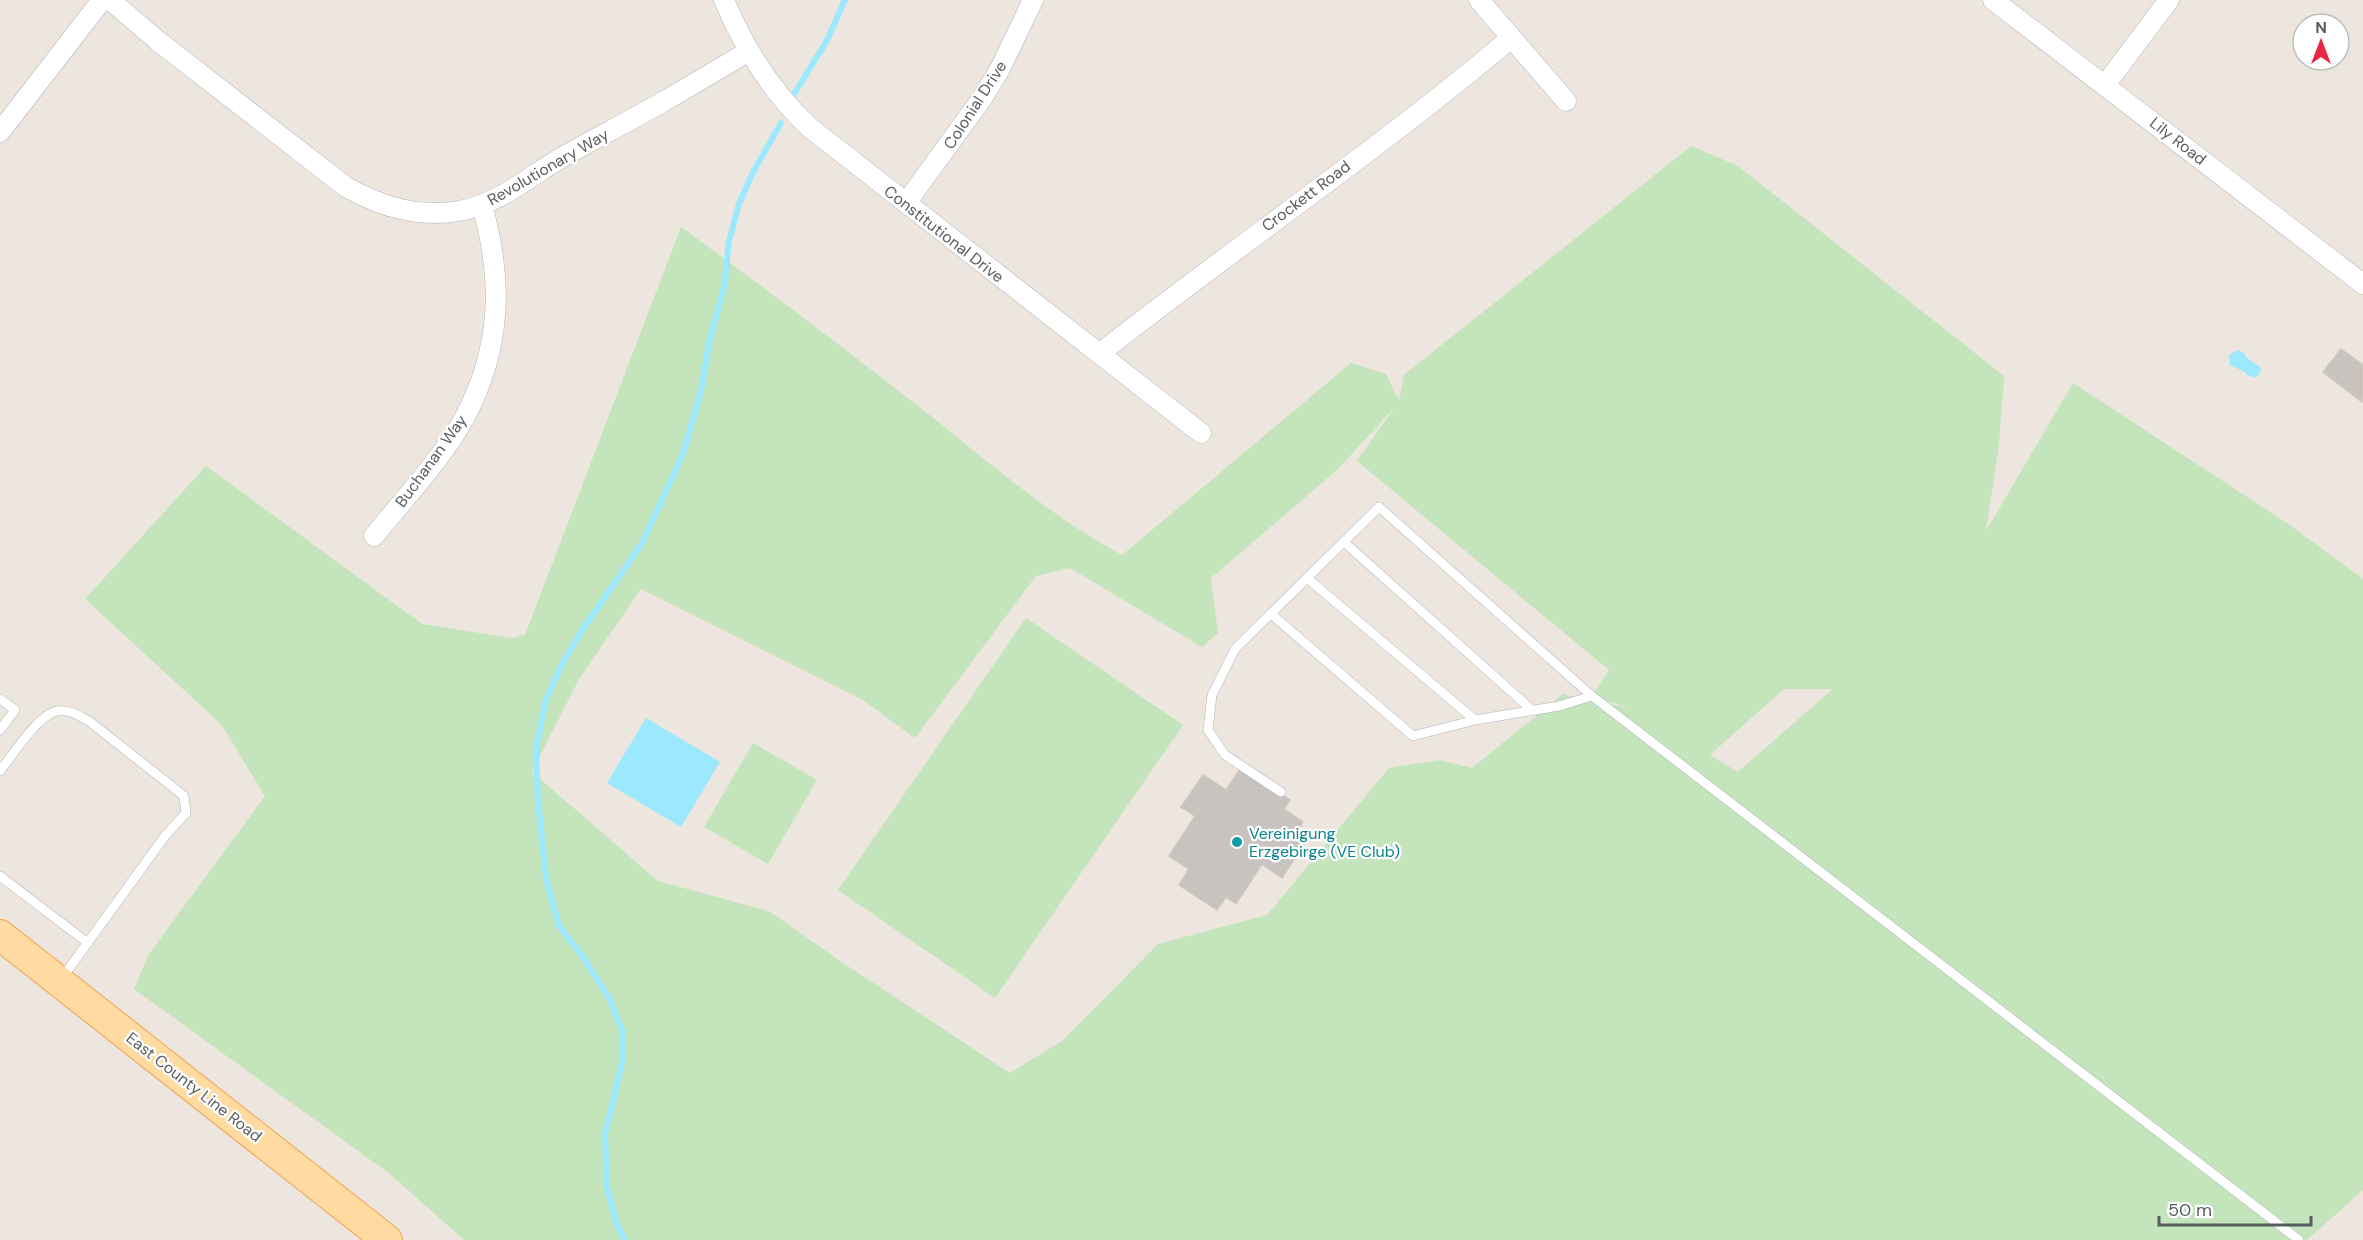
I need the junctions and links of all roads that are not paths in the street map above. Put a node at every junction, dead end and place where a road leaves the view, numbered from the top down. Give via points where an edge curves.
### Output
1 (102, 0) edge
2 (110, 0) edge
3 (724, 0) edge
4 (1033, 0) edge
5 (1479, 0) edge
6 (1993, 0) edge
7 (2169, 0) edge
8 (1511, 38) junction
9 (749, 51) junction
10 (2105, 85) junction
11 (1566, 101) dead end
12 (0, 132) edge
13 (906, 203) junction
14 (482, 205) junction
15 (2363, 284) edge
16 (1099, 354) junction
17 (1201, 433) dead end
18 (374, 536) dead end
19 (1344, 542) junction
20 (1307, 578) junction
21 (1271, 614) junction
22 (1592, 696) junction
23 (0, 699) edge
24 (1532, 710) junction
25 (1475, 720) junction
26 (0, 730) edge
27 (0, 771) edge
28 (1281, 792) dead end
29 (0, 876) edge
30 (0, 935) edge
31 (88, 943) junction
32 (60, 981) junction
33 (387, 1240) edge
34 (2299, 1240) edge

1 - 12 street
2 - 14 street, Revolutionary Way via 346,187 371,201 423,214
3 - 9 street, Constitutional Drive
4 - 13 street, Colonial Drive via 983,97
5 - 8 street
6 - 10 street, Lily Road
7 - 10 street
8 - 11 street
8 - 16 street, Crockett Road via 1458,83
9 - 13 street, Constitutional Drive via 769,84 809,127
9 - 14 street, Revolutionary Way
10 - 15 street, Lily Road
13 - 16 street, Constitutional Drive
14 - 18 street, Buchanan Way via 492,240 497,290 489,353 479,388 447,445
16 - 17 street, Constitutional Drive
19 - 20 lane
19 - 22 lane via 1379,507
19 - 24 lane
20 - 21 lane
20 - 25 lane
21 - 25 lane via 1413,736
21 - 28 lane via 1235,649 1212,695 1208,729 1226,755
22 - 24 lane
22 - 34 lane
23 - 26 lane via 15,710
24 - 25 lane
27 - 31 lane via 43,717 57,711 73,713 89,721 184,796 186,813
29 - 31 lane
30 - 32 main road, East County Line Road
31 - 32 lane
32 - 33 main road, East County Line Road

